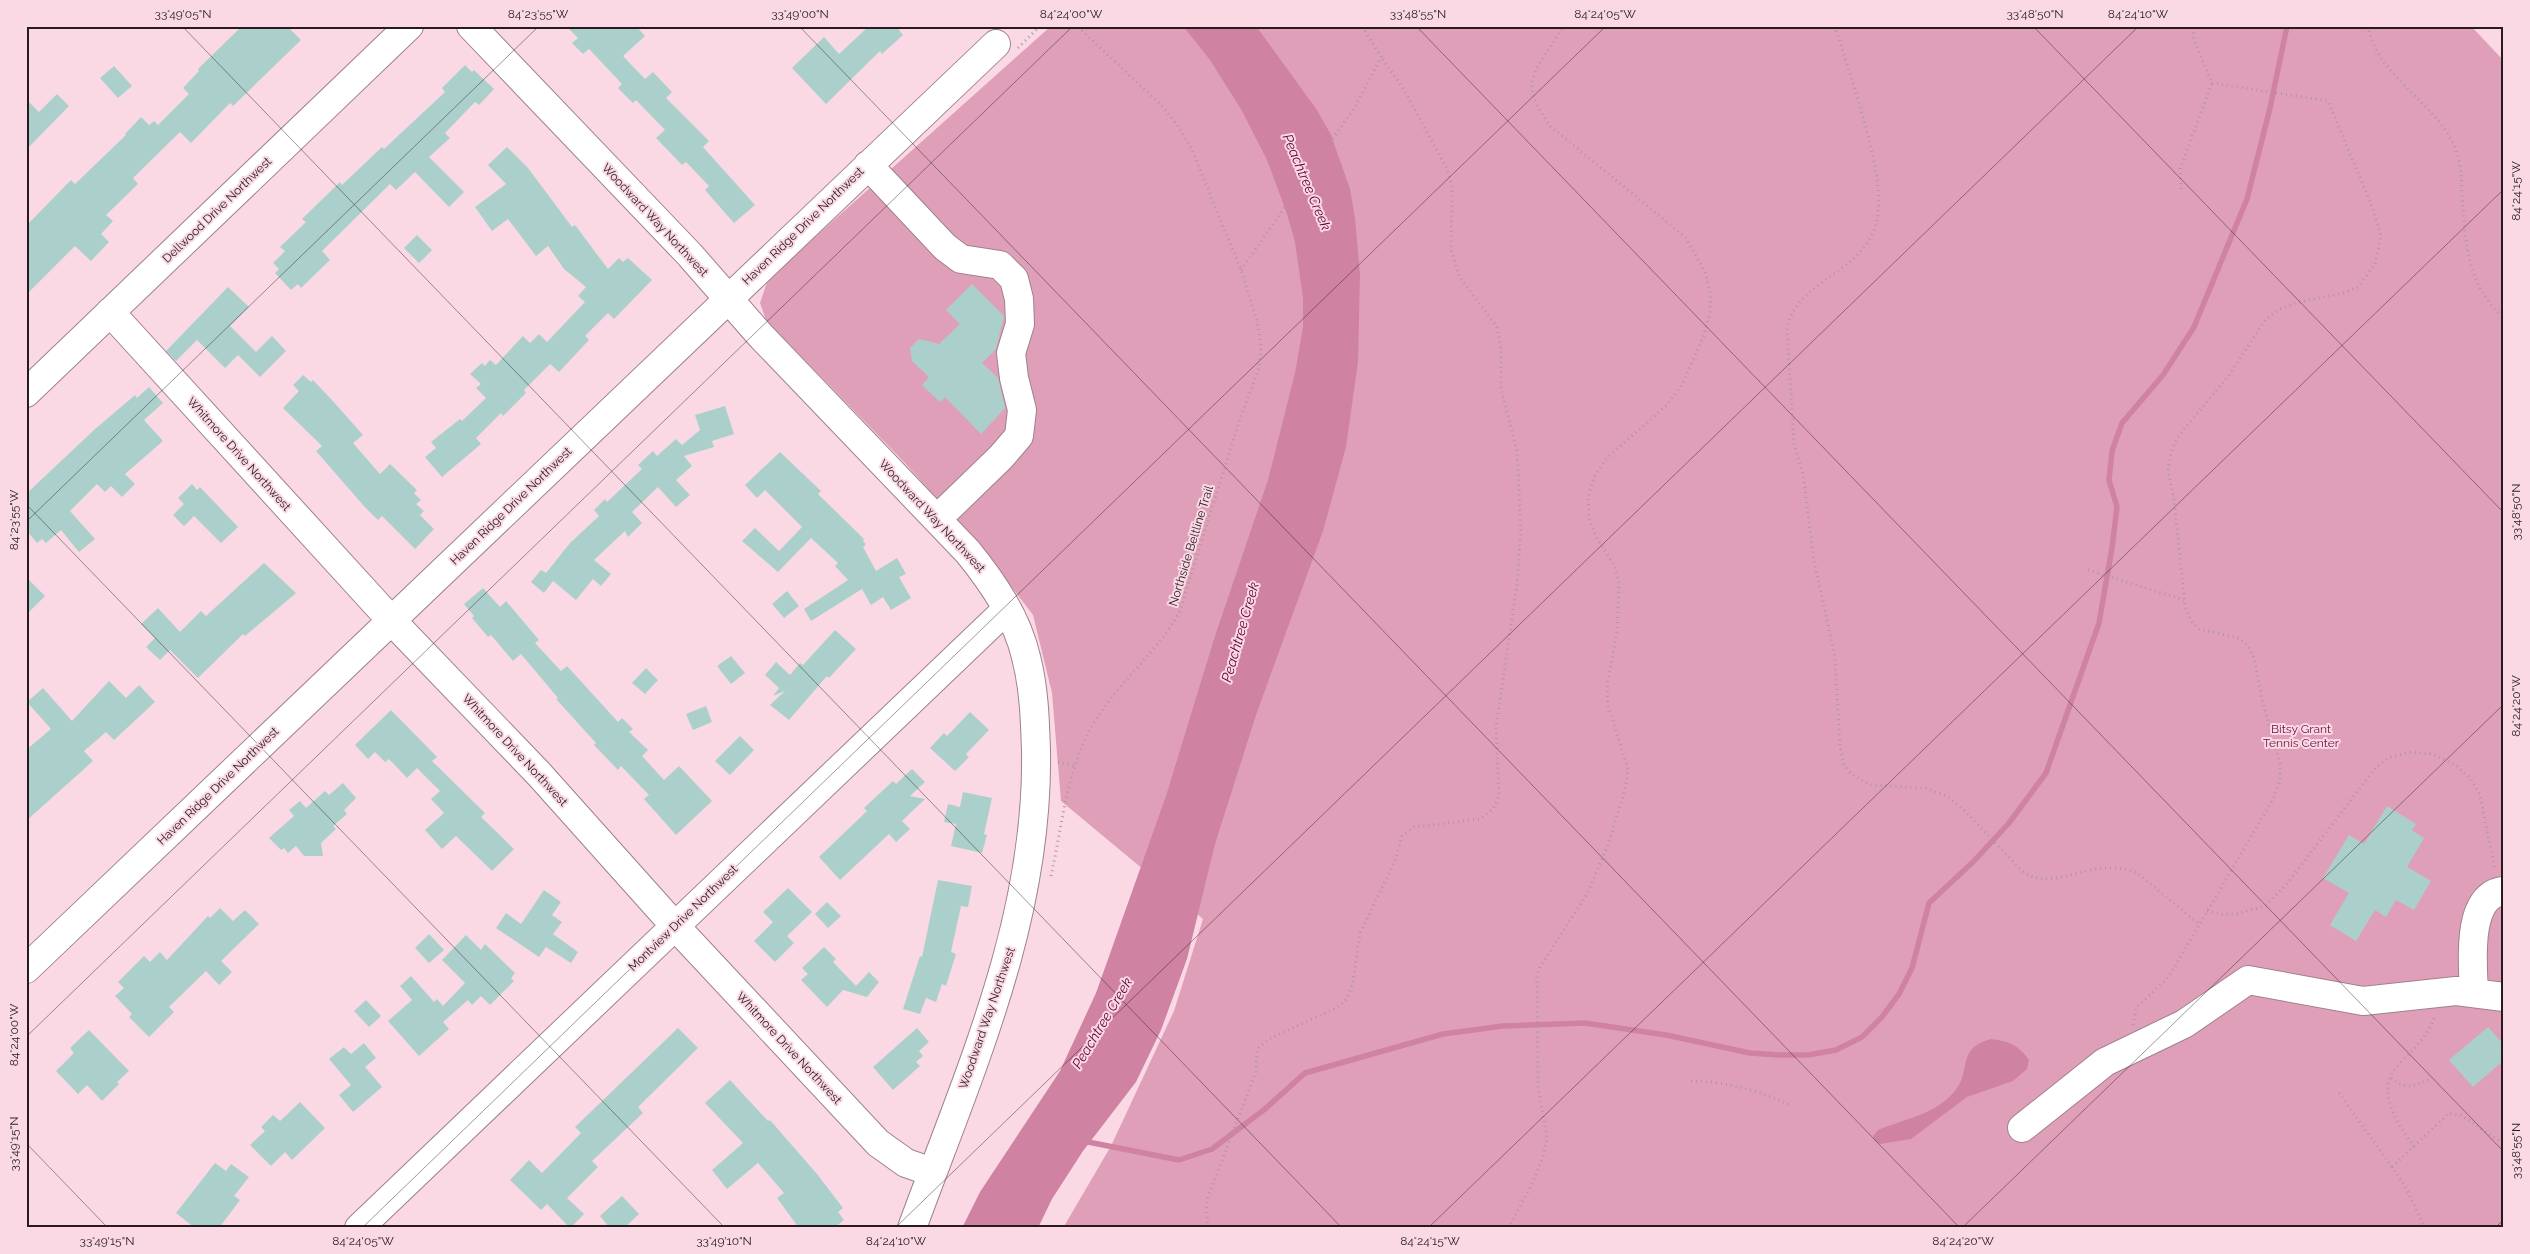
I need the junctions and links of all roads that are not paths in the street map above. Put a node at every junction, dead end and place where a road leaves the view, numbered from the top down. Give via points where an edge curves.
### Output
1 (409, 26) edge
2 (471, 26) edge
3 (996, 44) dead end
4 (868, 165) junction
5 (728, 298) junction
6 (110, 312) junction
7 (26, 393) edge
8 (937, 519) junction
9 (1007, 609) junction
10 (391, 620) junction
11 (2502, 891) edge
12 (675, 926) junction
13 (26, 969) edge
14 (2474, 993) junction
15 (2504, 997) edge
16 (2022, 1128) dead end
17 (932, 1172) junction
18 (359, 1228) edge
19 (912, 1228) edge

1 - 6 street, Dellwood Drive Northwest
2 - 5 street, Woodward Way Northwest
3 - 4 street, Haven Ridge Drive Northwest
4 - 5 street, Haven Ridge Drive Northwest
4 - 8 street via 945,248 961,260 1000,265 1014,279 1019,299 1020,324 1011,352 1022,410 1019,436
5 - 8 street, Woodward Way Northwest
5 - 10 street, Haven Ridge Drive Northwest
6 - 7 street, Dellwood Drive Northwest
6 - 10 street, Whitmore Drive Northwest
8 - 9 street, Woodward Way Northwest via 991,581
9 - 12 street, Montview Drive Northwest
9 - 17 street, Woodward Way Northwest via 1026,655 1035,705 1037,781 1030,856 1019,920 1004,976
10 - 12 street, Whitmore Drive Northwest via 539,774
10 - 13 street, Haven Ridge Drive Northwest
11 - 14 street via 2485,902 2474,922
12 - 17 street, Whitmore Drive Northwest via 878,1143 906,1163
12 - 18 street, Montview Drive Northwest
14 - 15 street
14 - 16 street via 2456,991 2363,1001 2248,980 2184,1024 2105,1062
17 - 19 street, Woodward Way Northwest

